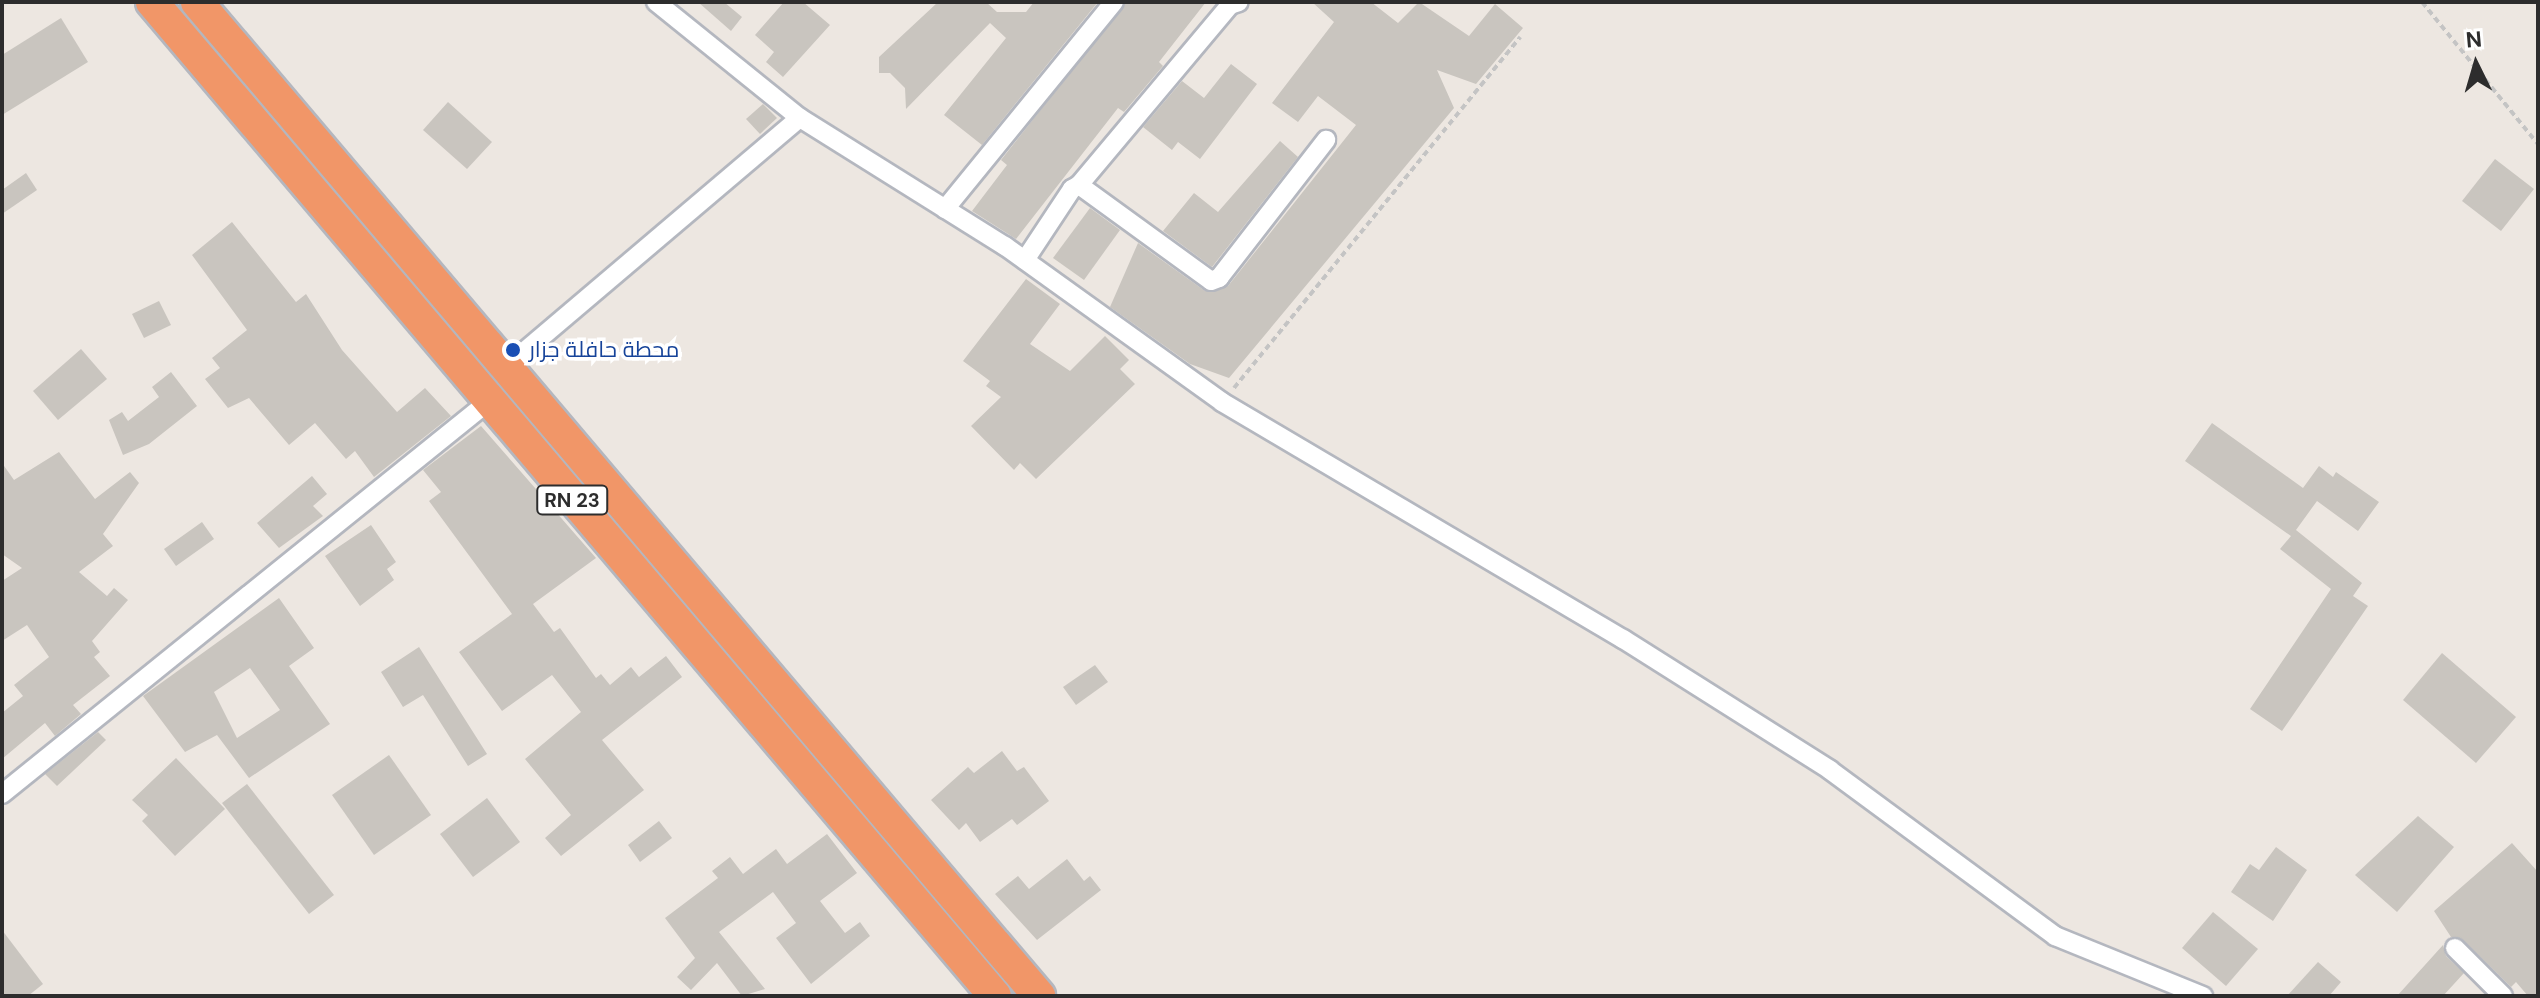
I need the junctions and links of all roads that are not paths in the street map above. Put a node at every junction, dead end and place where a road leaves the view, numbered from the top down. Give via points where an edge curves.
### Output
1 (152, 2) edge
2 (197, 2) edge
3 (656, 2) edge
4 (1114, 2) edge
5 (1239, 2) edge
6 (800, 118) junction
7 (1326, 140) dead end
8 (1079, 185) junction
9 (945, 209) junction
10 (1025, 260) junction
11 (506, 367) junction
12 (489, 401) junction
13 (2, 794) edge
14 (2455, 948) dead end
15 (995, 996) edge
16 (1039, 996) edge
17 (2203, 996) edge
18 (2503, 996) edge

1 - 12 highway, RN 23
2 - 11 highway, RN 23
3 - 6 street
4 - 9 street
5 - 8 street via 1230,5
6 - 9 street
6 - 11 street
7 - 8 street via 1219,278 1211,281
8 - 10 street
9 - 10 street
10 - 17 street via 1222,402 1623,639 1830,770 2055,936
11 - 16 highway, RN 23
12 - 13 street
12 - 15 highway, RN 23
14 - 18 street

